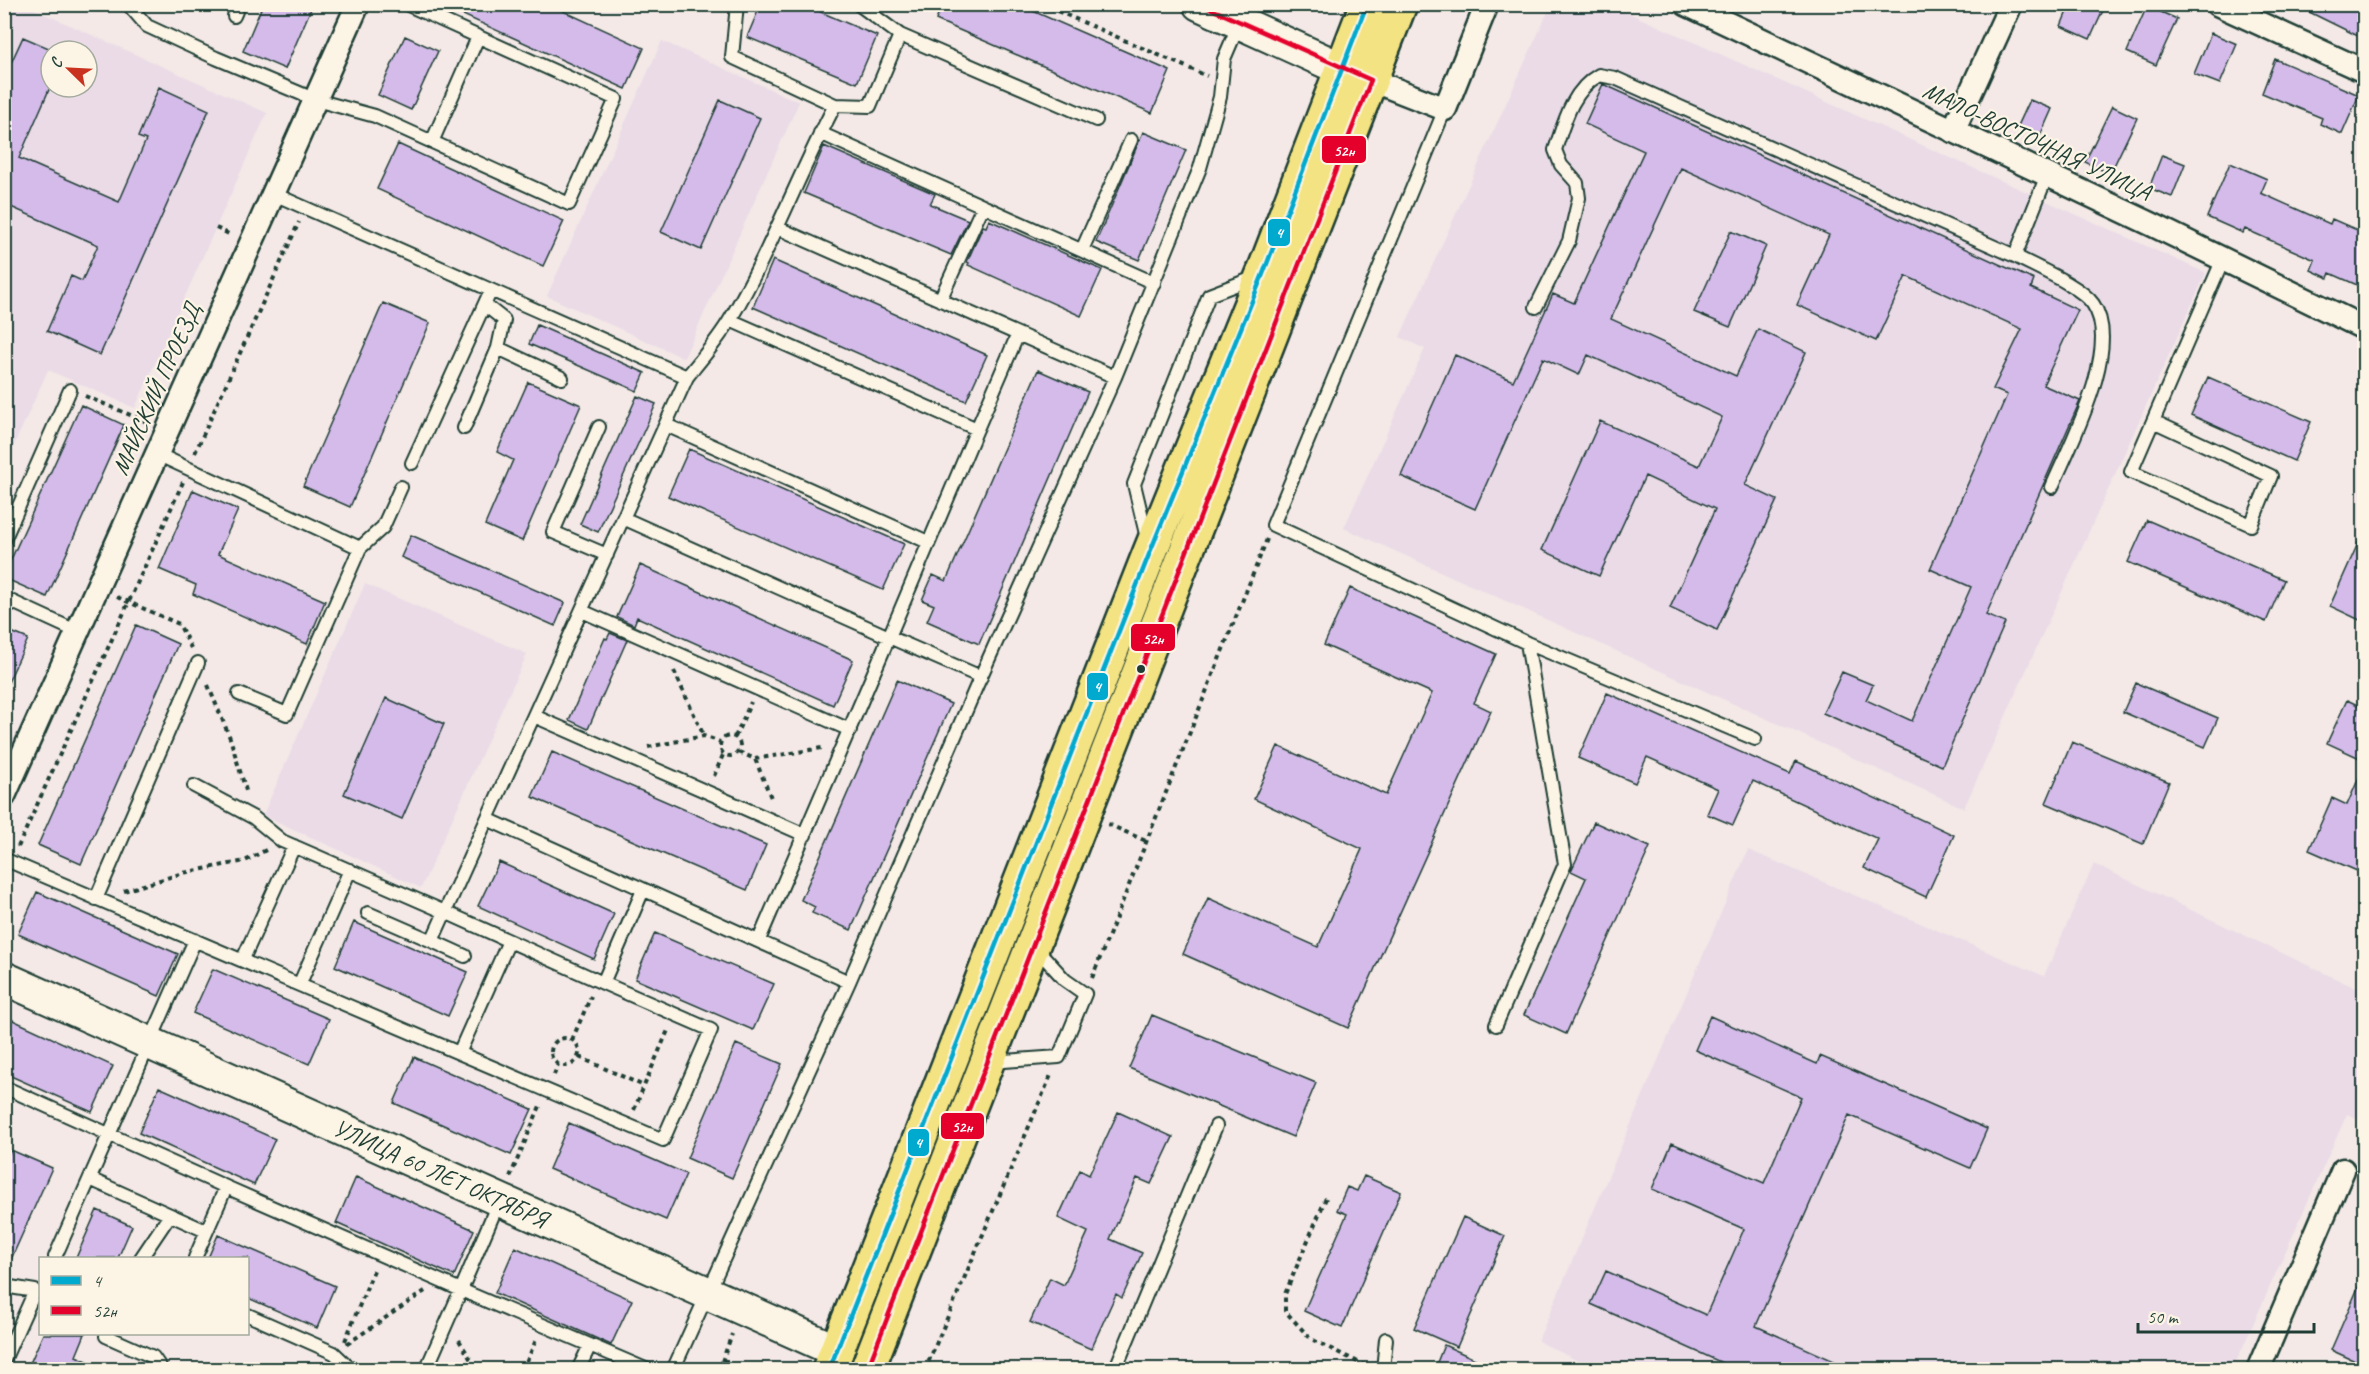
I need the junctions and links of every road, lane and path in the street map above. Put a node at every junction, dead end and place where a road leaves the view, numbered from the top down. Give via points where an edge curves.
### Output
1 (128, 4) edge
2 (358, 4) edge
3 (406, 4) edge
4 (737, 4) edge
5 (1041, 4) edge
6 (1199, 4) edge
7 (1367, 4) edge
8 (1400, 4) edge
9 (1487, 4) edge
10 (1686, 4) edge
11 (2011, 4) edge
12 (2217, 4) edge
13 (862, 5) edge
14 (424, 8) edge
15 (1240, 22) junction
16 (900, 35) junction
17 (478, 37) junction
18 (2364, 71) edge
19 (1356, 74) junction
20 (1221, 82) junction
21 (316, 100) junction
22 (835, 105) junction
23 (1446, 109) junction
24 (1096, 120) dead end
25 (1953, 131) junction
26 (820, 133) junction
27 (1131, 140) dead end
28 (432, 142) junction
29 (2047, 176) junction
30 (274, 194) junction
31 (983, 206) junction
32 (306, 208) junction
33 (778, 228) junction
34 (1082, 250) junction
35 (2015, 256) junction
36 (2223, 259) junction
37 (1154, 283) junction
38 (491, 290) junction
39 (940, 300) junction
40 (484, 305) junction
41 (1536, 307) dead end
42 (730, 320) junction
43 (2364, 328) edge
44 (1018, 334) junction
45 (498, 348) junction
46 (687, 376) junction
47 (1115, 377) junction
48 (562, 378) dead end
49 (70, 390) joint
50 (2153, 421) junction
51 (666, 425) junction
52 (599, 427) dead end
53 (464, 428) dead end
54 (977, 429) junction
55 (167, 431) junction
56 (157, 454) junction
57 (412, 463) dead end
58 (188, 470) junction
59 (401, 487) dead end
60 (2052, 487) dead end
61 (623, 519) junction
62 (1272, 525) junction
63 (4, 540) edge
64 (928, 542) junction
65 (360, 548) junction
66 (607, 555) junction
67 (4, 598) edge
68 (582, 610) junction
69 (78, 632) junction
70 (889, 637) junction
71 (1527, 643) junction
72 (663, 647) junction
73 (198, 663) dead end
74 (981, 677) junction
75 (757, 689) junction
76 (239, 694) dead end
77 (534, 716) junction
78 (850, 730) junction
79 (704, 736) junction
80 (735, 737) junction
81 (1755, 739) dead end
82 (720, 742) junction
83 (844, 744) junction
84 (739, 752) junction
85 (618, 753) junction
86 (723, 755) junction
87 (755, 759) junction
88 (194, 786) dead end
89 (708, 792) junction
90 (4, 796) edge
91 (487, 819) junction
92 (782, 825) junction
93 (1110, 825) dead end
94 (804, 835) junction
95 (282, 841) junction
96 (1146, 841) junction
97 (294, 846) junction
98 (8, 860) edge
99 (350, 870) junction
100 (643, 890) junction
101 (96, 899) junction
102 (445, 912) junction
103 (368, 913) dead end
104 (195, 940) junction
105 (759, 940) junction
106 (432, 941) junction
107 (509, 941) junction
108 (1034, 945) junction
109 (465, 956) dead end
110 (243, 959) junction
111 (4, 978) edge
112 (849, 982) junction
113 (300, 983) junction
114 (603, 983) junction
115 (1085, 994) junction
116 (675, 1014) junction
117 (1496, 1025) dead end
118 (572, 1040) junction
119 (150, 1043) junction
120 (460, 1051) junction
121 (579, 1057) junction
122 (1059, 1057) junction
123 (988, 1062) junction
124 (558, 1064) junction
125 (645, 1086) junction
126 (4, 1087) edge
127 (548, 1089) junction
128 (628, 1124) junction
129 (1216, 1126) dead end
130 (109, 1134) junction
131 (2343, 1170) dead end
132 (90, 1179) junction
133 (226, 1187) junction
134 (1326, 1198) dead end
135 (500, 1200) junction
136 (170, 1215) junction
137 (206, 1232) junction
138 (380, 1255) junction
139 (55, 1257) edge
140 (142, 1257) edge
141 (195, 1257) edge
142 (441, 1281) junction
143 (4, 1286) edge
144 (461, 1290) junction
145 (709, 1294) junction
146 (741, 1308) junction
147 (249, 1315) edge
148 (447, 1322) junction
149 (543, 1325) junction
150 (106, 1335) edge
151 (1386, 1340) dead end
152 (590, 1345) junction
153 (726, 1355) junction
154 (4, 1360) edge
155 (833, 1360) edge
156 (870, 1368) edge
157 (162, 1370) edge
158 (352, 1370) edge
159 (426, 1370) edge
160 (477, 1370) edge
161 (523, 1370) edge
162 (578, 1370) edge
163 (648, 1370) edge
164 (673, 1370) edge
165 (719, 1370) edge
166 (726, 1370) edge
167 (925, 1370) edge
168 (1115, 1370) edge
169 (1375, 1370) edge
170 (1383, 1370) edge
171 (2258, 1370) edge

1 - 21 lane via 147,26
2 - 21 street, МАЙСКИЙ ПРОЕЗД
3 - 14 lane
4 - 22 lane via 732,57
5 - 20 path
6 - 15 main road
7 - 19 main road
8 - 19 main road
9 - 23 street
10 - 25 street, МАЛО-ВОСТОЧНАЯ УЛИЦА
11 - 25 street
12 - 18 street
13 - 16 lane
14 - 17 lane
15 - 19 main road
15 - 20 lane via 1224,59
16 - 22 lane via 870,106
16 - 24 lane
17 - 28 lane
17 - 28 lane via 616,99 570,204
19 - 23 street
19 - 108 main road
19 - 155 main road via 1263,274
20 - 37 lane via 1200,168
21 - 28 lane via 375,116
21 - 30 street, МАЙСКИЙ ПРОЕЗД
22 - 26 lane
23 - 62 lane
25 - 29 street, МАЛО-ВОСТОЧНАЯ УЛИЦА
26 - 31 lane
26 - 33 lane
27 - 34 lane
29 - 35 lane
29 - 36 street, МАЛО-ВОСТОЧНАЯ УЛИЦА
30 - 32 lane
30 - 55 street, МАЙСКИЙ ПРОЕЗД
31 - 34 lane
31 - 39 lane
32 - 38 lane
32 - 58 path
33 - 39 lane
33 - 42 lane
34 - 37 lane
35 - 41 lane via 1615,78 1599,75 1587,81 1568,112 1556,150 1561,165 1577,183 1579,198 1569,241
35 - 60 lane via 2074,288 2093,304 2101,326 2101,351 2092,394
36 - 43 street, МАЛО-ВОСТОЧНАЯ УЛИЦА
36 - 50 lane
37 - 47 lane
38 - 40 lane
38 - 46 lane
39 - 44 lane
40 - 45 lane via 504,320
40 - 57 lane
42 - 46 lane
42 - 54 lane
44 - 47 lane
44 - 54 lane
45 - 48 lane
45 - 53 lane
46 - 51 lane
47 - 74 lane
49 - 55 path
49 - 63 lane
50 - 50 lane via 2131,472 2251,525 2271,476
51 - 61 lane
51 - 64 lane
52 - 66 lane via 553,532
54 - 64 lane
55 - 56 street, МАЙСКИЙ ПРОЕЗД
56 - 58 lane
56 - 69 street, МАЙСКИЙ ПРОЕЗД
58 - 65 lane
58 - 98 path
59 - 65 lane via 383,527
61 - 66 lane
61 - 70 lane
62 - 71 lane
62 - 96 path
64 - 70 lane
65 - 76 lane via 287,714
66 - 68 lane
67 - 69 lane
68 - 72 lane
68 - 77 lane
69 - 90 street, МАЙСКИЙ ПРОЕЗД
70 - 74 lane
70 - 78 lane
71 - 81 lane
71 - 117 lane via 1565,864
72 - 75 lane
72 - 79 path
73 - 101 lane
74 - 112 lane
75 - 78 lane
75 - 80 path
77 - 85 lane
77 - 91 lane
78 - 83 lane
79 - 82 path
79 - 85 path
80 - 82 path
80 - 84 path via 740,744
82 - 86 path
83 - 87 path
83 - 94 lane
84 - 86 path via 735,756
84 - 87 path
85 - 89 lane
86 - 89 path
87 - 92 path
88 - 95 lane via 254,818
89 - 92 lane
91 - 100 lane
91 - 102 lane
92 - 94 lane
93 - 96 path
94 - 105 lane
95 - 97 lane
95 - 101 path via 245,861 183,873
96 - 115 path
97 - 99 lane
97 - 110 lane
98 - 101 lane
99 - 102 lane
99 - 113 lane
100 - 105 lane
100 - 114 lane
101 - 104 lane
102 - 106 lane
102 - 107 lane
103 - 106 lane
104 - 110 lane
104 - 119 lane
105 - 112 lane
106 - 109 lane
107 - 114 lane
107 - 120 lane
108 - 115 lane via 1065,980
108 - 123 main road
110 - 113 lane
111 - 119 main road, УЛИЦА 60 ЛЕТ ОКТЯБРЯ
112 - 145 lane
113 - 120 lane
114 - 116 lane
114 - 118 path via 590,998
115 - 122 lane
116 - 125 path
116 - 128 lane via 711,1030 663,1140
118 - 121 path via 579,1047
118 - 124 path via 556,1042 552,1058
119 - 130 lane
119 - 135 main road, УЛИЦА 60 ЛЕТ ОКТЯБРЯ
120 - 127 lane
121 - 124 path via 574,1064
121 - 125 path
122 - 123 lane
122 - 167 path
123 - 156 main road
124 - 127 path
125 - 128 path
126 - 130 lane
127 - 128 lane
127 - 135 path
129 - 168 lane
130 - 132 lane
130 - 133 lane
131 - 171 street
132 - 136 lane
132 - 139 lane
133 - 137 lane
133 - 138 lane
134 - 169 path via 1284,1294 1285,1311 1311,1339
135 - 144 lane
135 - 145 main road, УЛИЦА 60 ЛЕТ ОКТЯБРЯ
136 - 137 lane
136 - 140 lane
137 - 141 lane
138 - 142 lane
138 - 142 path via 342,1347
142 - 144 lane
143 - 154 lane via 35,1291
144 - 148 lane
144 - 149 lane
145 - 146 main road, УЛИЦА 60 ЛЕТ ОКТЯБРЯ
145 - 164 lane
146 - 153 path
146 - 155 main road, УЛИЦА 60 ЛЕТ ОКТЯБРЯ
147 - 158 lane via 333,1353
148 - 159 lane
148 - 160 path
149 - 152 lane
149 - 161 path
150 - 157 lane via 153,1357
151 - 170 lane
152 - 162 lane
152 - 163 lane
153 - 165 path
153 - 166 path
155 - 156 main road, УЛИЦА 60 ЛЕТ ОКТЯБРЯ

